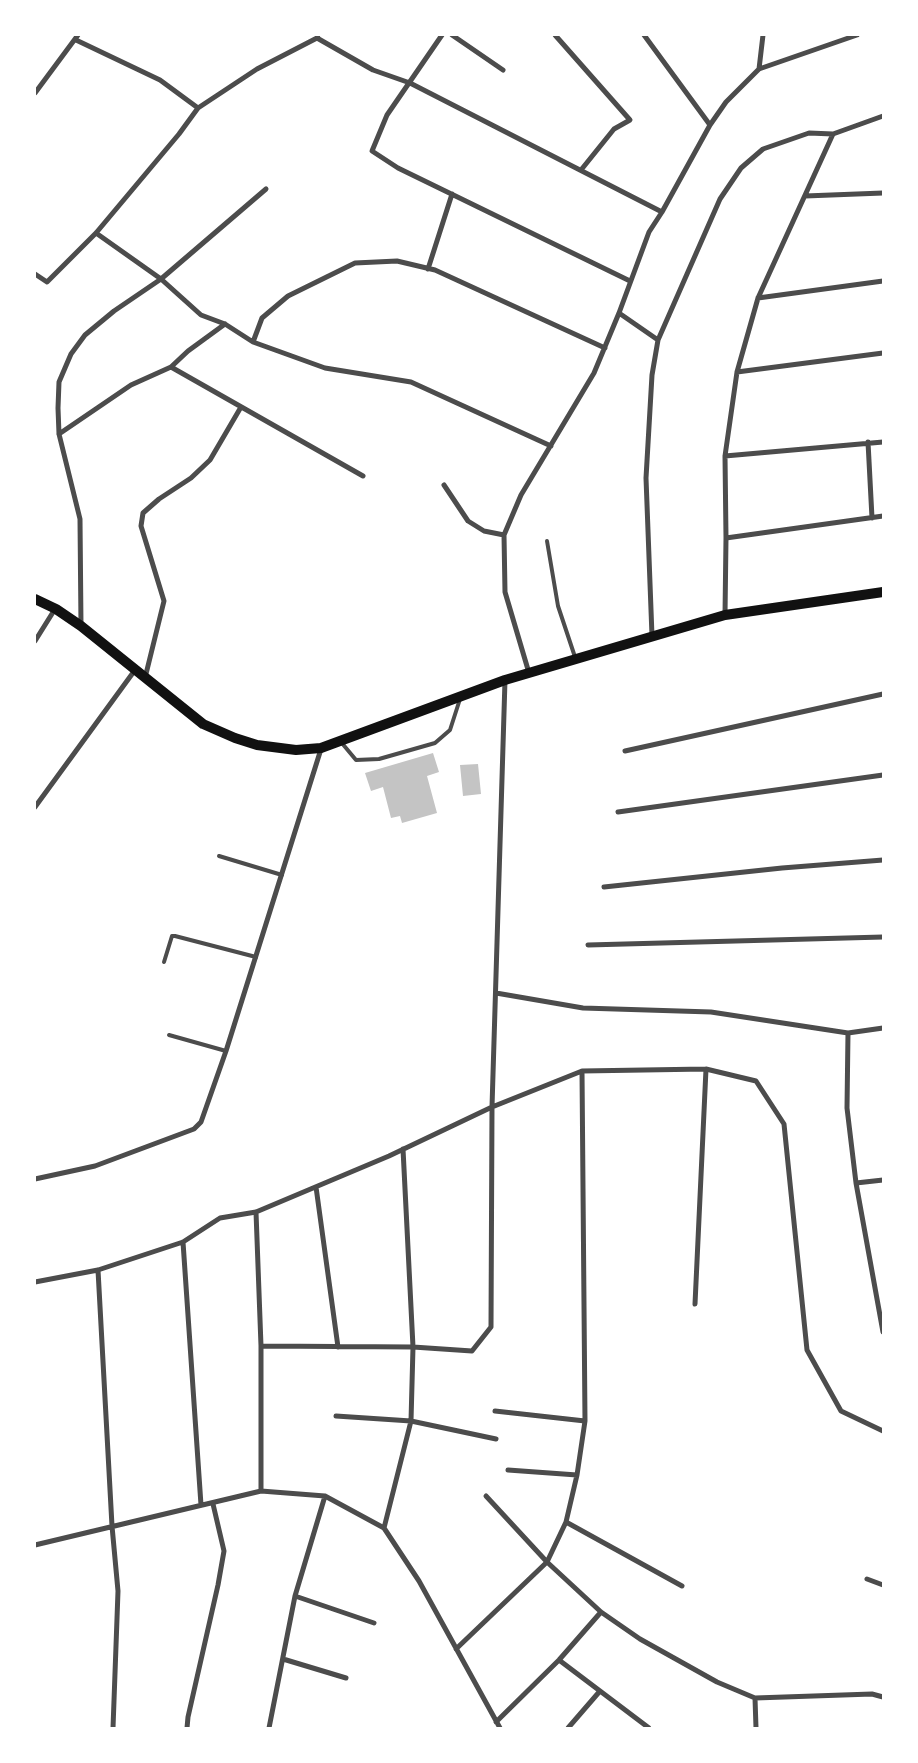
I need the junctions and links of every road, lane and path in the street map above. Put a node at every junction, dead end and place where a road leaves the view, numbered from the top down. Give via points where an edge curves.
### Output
1 (442, 35) edge
2 (452, 35) edge
3 (555, 35) edge
4 (644, 35) edge
5 (763, 35) edge
6 (857, 35) edge
7 (318, 36) edge
8 (77, 38) edge
9 (759, 69) junction
10 (503, 70) dead end
11 (410, 83) junction
12 (35, 94) edge
13 (198, 108) junction
14 (883, 116) edge
15 (710, 125) junction
16 (833, 134) junction
17 (581, 170) junction
18 (266, 189) dead end
19 (883, 193) edge
20 (452, 194) junction
21 (805, 196) junction
22 (662, 212) junction
23 (96, 233) junction
24 (428, 268) junction
25 (35, 274) edge
26 (161, 279) junction
27 (630, 281) junction
28 (883, 281) edge
29 (758, 298) junction
30 (619, 313) junction
31 (225, 324) junction
32 (658, 340) junction
33 (253, 342) junction
34 (605, 348) junction
35 (883, 353) edge
36 (171, 367) junction
37 (737, 372) junction
38 (241, 407) junction
39 (59, 434) junction
40 (868, 442) junction
41 (883, 442) edge
42 (551, 446) junction
43 (725, 456) junction
44 (363, 476) dead end
45 (444, 485) dead end
46 (883, 516) edge
47 (872, 518) junction
48 (504, 535) junction
49 (726, 538) junction
50 (547, 541) dead end
51 (883, 592) edge
52 (35, 599) edge
53 (56, 609) junction
54 (724, 615) junction
55 (81, 626) junction
56 (652, 636) junction
57 (35, 641) edge
58 (576, 659) junction
59 (136, 670) junction
60 (529, 674) junction
61 (145, 678) junction
62 (505, 680) junction
63 (883, 694) edge
64 (462, 695) junction
65 (341, 742) junction
66 (321, 748) junction
67 (625, 751) dead end
68 (883, 776) edge
69 (35, 808) edge
70 (618, 812) dead end
71 (219, 856) dead end
72 (883, 860) edge
73 (282, 875) junction
74 (604, 887) dead end
75 (883, 937) edge
76 (588, 945) dead end
77 (256, 956) junction
78 (164, 962) dead end
79 (496, 994) junction
80 (883, 1028) edge
81 (848, 1033) junction
82 (169, 1035) dead end
83 (226, 1051) junction
84 (706, 1069) junction
85 (582, 1071) junction
86 (492, 1107) junction
87 (402, 1149) junction
88 (35, 1179) edge
89 (883, 1180) edge
90 (856, 1183) junction
91 (316, 1186) junction
92 (256, 1212) junction
93 (183, 1242) junction
94 (98, 1270) junction
95 (35, 1282) edge
96 (695, 1304) dead end
97 (883, 1332) edge
98 (261, 1346) junction
99 (338, 1347) junction
100 (413, 1347) junction
101 (495, 1411) dead end
102 (336, 1416) dead end
103 (411, 1421) junction
104 (585, 1421) junction
105 (883, 1431) edge
106 (496, 1439) dead end
107 (508, 1470) dead end
108 (577, 1475) junction
109 (261, 1491) junction
110 (325, 1496) junction
111 (486, 1496) dead end
112 (213, 1504) junction
113 (201, 1505) junction
114 (566, 1522) junction
115 (112, 1526) junction
116 (384, 1528) junction
117 (35, 1546) edge
118 (547, 1562) junction
119 (867, 1580) dead end
120 (883, 1585) edge
121 (682, 1586) dead end
122 (296, 1596) junction
123 (601, 1612) junction
124 (374, 1623) dead end
125 (456, 1650) junction
126 (283, 1659) junction
127 (559, 1660) junction
128 (346, 1678) dead end
129 (600, 1691) junction
130 (883, 1696) edge
131 (755, 1698) junction
132 (496, 1722) junction
133 (113, 1728) edge
134 (187, 1728) edge
135 (270, 1728) edge
136 (500, 1728) edge
137 (568, 1728) edge
138 (649, 1728) edge
139 (756, 1728) edge

1 - 11 street
2 - 10 street
3 - 17 street via 630,120 614,129
4 - 15 street
5 - 9 street
6 - 9 street
7 - 11 street via 373,70
7 - 13 street via 257,69
8 - 12 street
8 - 13 street via 160,80
9 - 15 street via 726,102
11 - 17 street
11 - 20 street via 386,115 372,151 398,168
13 - 23 street
14 - 16 street
15 - 22 street
16 - 21 street
16 - 32 street via 809,134 763,149 741,168 720,199
17 - 22 street
18 - 26 street
19 - 21 street
20 - 24 street
20 - 27 street
21 - 29 street
22 - 27 street via 649,232
23 - 25 street via 47,282
23 - 26 street
24 - 33 street via 397,261 355,263 288,296 262,318
24 - 34 street
26 - 31 street via 201,315
26 - 39 street via 92,329 71,354 59,382
27 - 30 street
28 - 29 street
29 - 37 street
30 - 32 street
30 - 34 street
31 - 33 street
31 - 36 street
32 - 56 street via 652,375 646,478
33 - 42 street via 325,368 411,382
34 - 42 street
35 - 37 street
36 - 38 street
36 - 39 street via 130,385
37 - 43 street
38 - 44 street
38 - 61 street via 210,460 143,513 141,526 164,601
39 - 55 street via 80,519
40 - 41 street
40 - 43 street
40 - 47 street
42 - 48 street via 521,495
43 - 49 street
45 - 48 street via 468,521 484,531
46 - 47 street
47 - 49 street
48 - 60 street via 505,592
49 - 54 street
50 - 58 lane via 558,606
51 - 54 main road
52 - 53 main road
53 - 55 main road
53 - 57 street
54 - 56 main road
55 - 59 main road
56 - 58 main road
58 - 60 main road
59 - 61 main road
59 - 69 street
60 - 62 main road
61 - 66 main road via 203,724 235,738 257,745 296,750
62 - 64 main road
62 - 79 street
63 - 67 street
64 - 65 main road
64 - 65 lane via 450,730 435,743 379,759 356,760
65 - 66 main road
66 - 73 street
68 - 70 street
71 - 73 lane
72 - 74 street
73 - 77 street
75 - 76 street
77 - 78 lane via 172,936
77 - 83 street
79 - 81 street via 584,1008 711,1012
79 - 86 street
80 - 81 street
81 - 90 street via 847,1108
82 - 83 lane
83 - 88 street via 201,1122 194,1128 95,1166
84 - 85 street
84 - 96 street
84 - 105 street via 756,1081 784,1124 807,1350 841,1411
85 - 86 street
85 - 104 street
86 - 87 street
86 - 100 street via 491,1328 472,1351
87 - 91 street
87 - 100 street
89 - 90 street
90 - 97 street
91 - 92 street
91 - 99 street
92 - 93 street via 220,1218
92 - 98 street
93 - 94 street
93 - 113 street
94 - 95 street
94 - 115 street
98 - 99 street
98 - 109 street
99 - 100 street
100 - 103 street
101 - 104 street
102 - 103 street
103 - 106 street
103 - 116 street
104 - 108 street
107 - 108 street
108 - 114 street
109 - 110 street
109 - 112 street
110 - 116 street
110 - 122 street
111 - 118 street
112 - 113 street
112 - 134 street via 224,1551
113 - 115 street
114 - 118 street
114 - 121 street
115 - 117 street
115 - 133 street via 118,1591
116 - 125 street via 419,1581
118 - 123 street
118 - 125 street
119 - 120 street
122 - 124 street
122 - 126 street
123 - 127 street
123 - 131 street via 640,1639 717,1682
125 - 132 street
126 - 128 street
126 - 135 street
127 - 129 street
127 - 132 street
129 - 137 street
129 - 138 street
130 - 131 street
131 - 139 street
132 - 136 street

